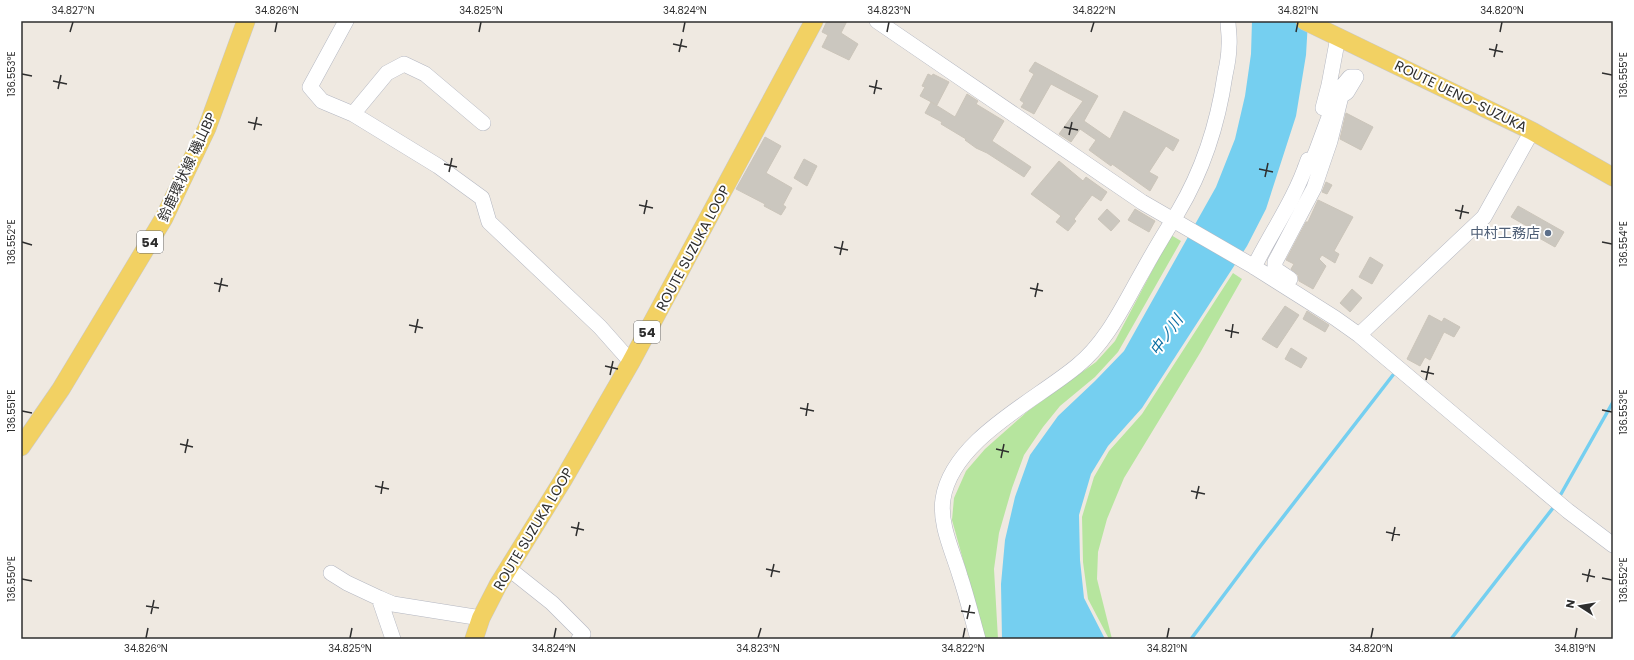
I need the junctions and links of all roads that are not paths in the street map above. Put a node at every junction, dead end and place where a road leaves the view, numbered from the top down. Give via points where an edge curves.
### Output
1 (246, 21) edge
2 (346, 21) edge
3 (814, 21) edge
4 (877, 21) edge
5 (1228, 21) edge
6 (1305, 21) edge
7 (1338, 37) junction
8 (353, 114) junction
9 (483, 122) dead end
10 (1532, 131) junction
11 (1305, 168) junction
12 (1613, 177) edge
13 (1176, 218) junction
14 (1253, 266) junction
15 (1362, 332) junction
16 (631, 362) junction
17 (21, 446) edge
18 (1613, 545) edge
19 (508, 568) junction
20 (331, 573) dead end
21 (379, 598) junction
22 (481, 618) junction
23 (393, 639) edge
24 (474, 639) edge
25 (579, 639) edge
26 (978, 639) edge

1 - 17 main road, 鈴鹿環状線 磯山BP / 54 via 207,128 164,218 61,389
2 - 8 street via 310,87 322,101
3 - 16 main road, ROUTE SUZUKA LOOP / 54
4 - 13 street via 1142,202
5 - 13 street via 1230,47 1218,117 1202,162
6 - 7 main road, ROUTE UENO-SUZUKA
7 - 10 main road, ROUTE UENO-SUZUKA
7 - 11 street via 1329,85
8 - 9 street via 387,73 404,64 425,74
8 - 16 street via 438,166 482,198 489,222 600,327
10 - 12 main road, ROUTE UENO-SUZUKA
10 - 15 street via 1484,217
11 - 14 street via 1286,210
11 - 15 street via 1316,152 1339,90 1350,77 1356,77 1347,92 1341,96 1322,168 1310,197 1275,262 1275,269 1336,309
13 - 14 street
13 - 26 street via 1117,316 1095,347 1078,366 978,440 961,460 947,485 942,514
14 - 15 street via 1335,318
15 - 18 street via 1568,511
16 - 19 main road, ROUTE SUZUKA LOOP / 54 via 563,480
19 - 22 main road, ROUTE SUZUKA LOOP / 54
19 - 25 street via 552,603 583,634
20 - 21 street
21 - 22 street via 393,604
21 - 23 street
22 - 24 main road, ROUTE SUZUKA LOOP / 54

